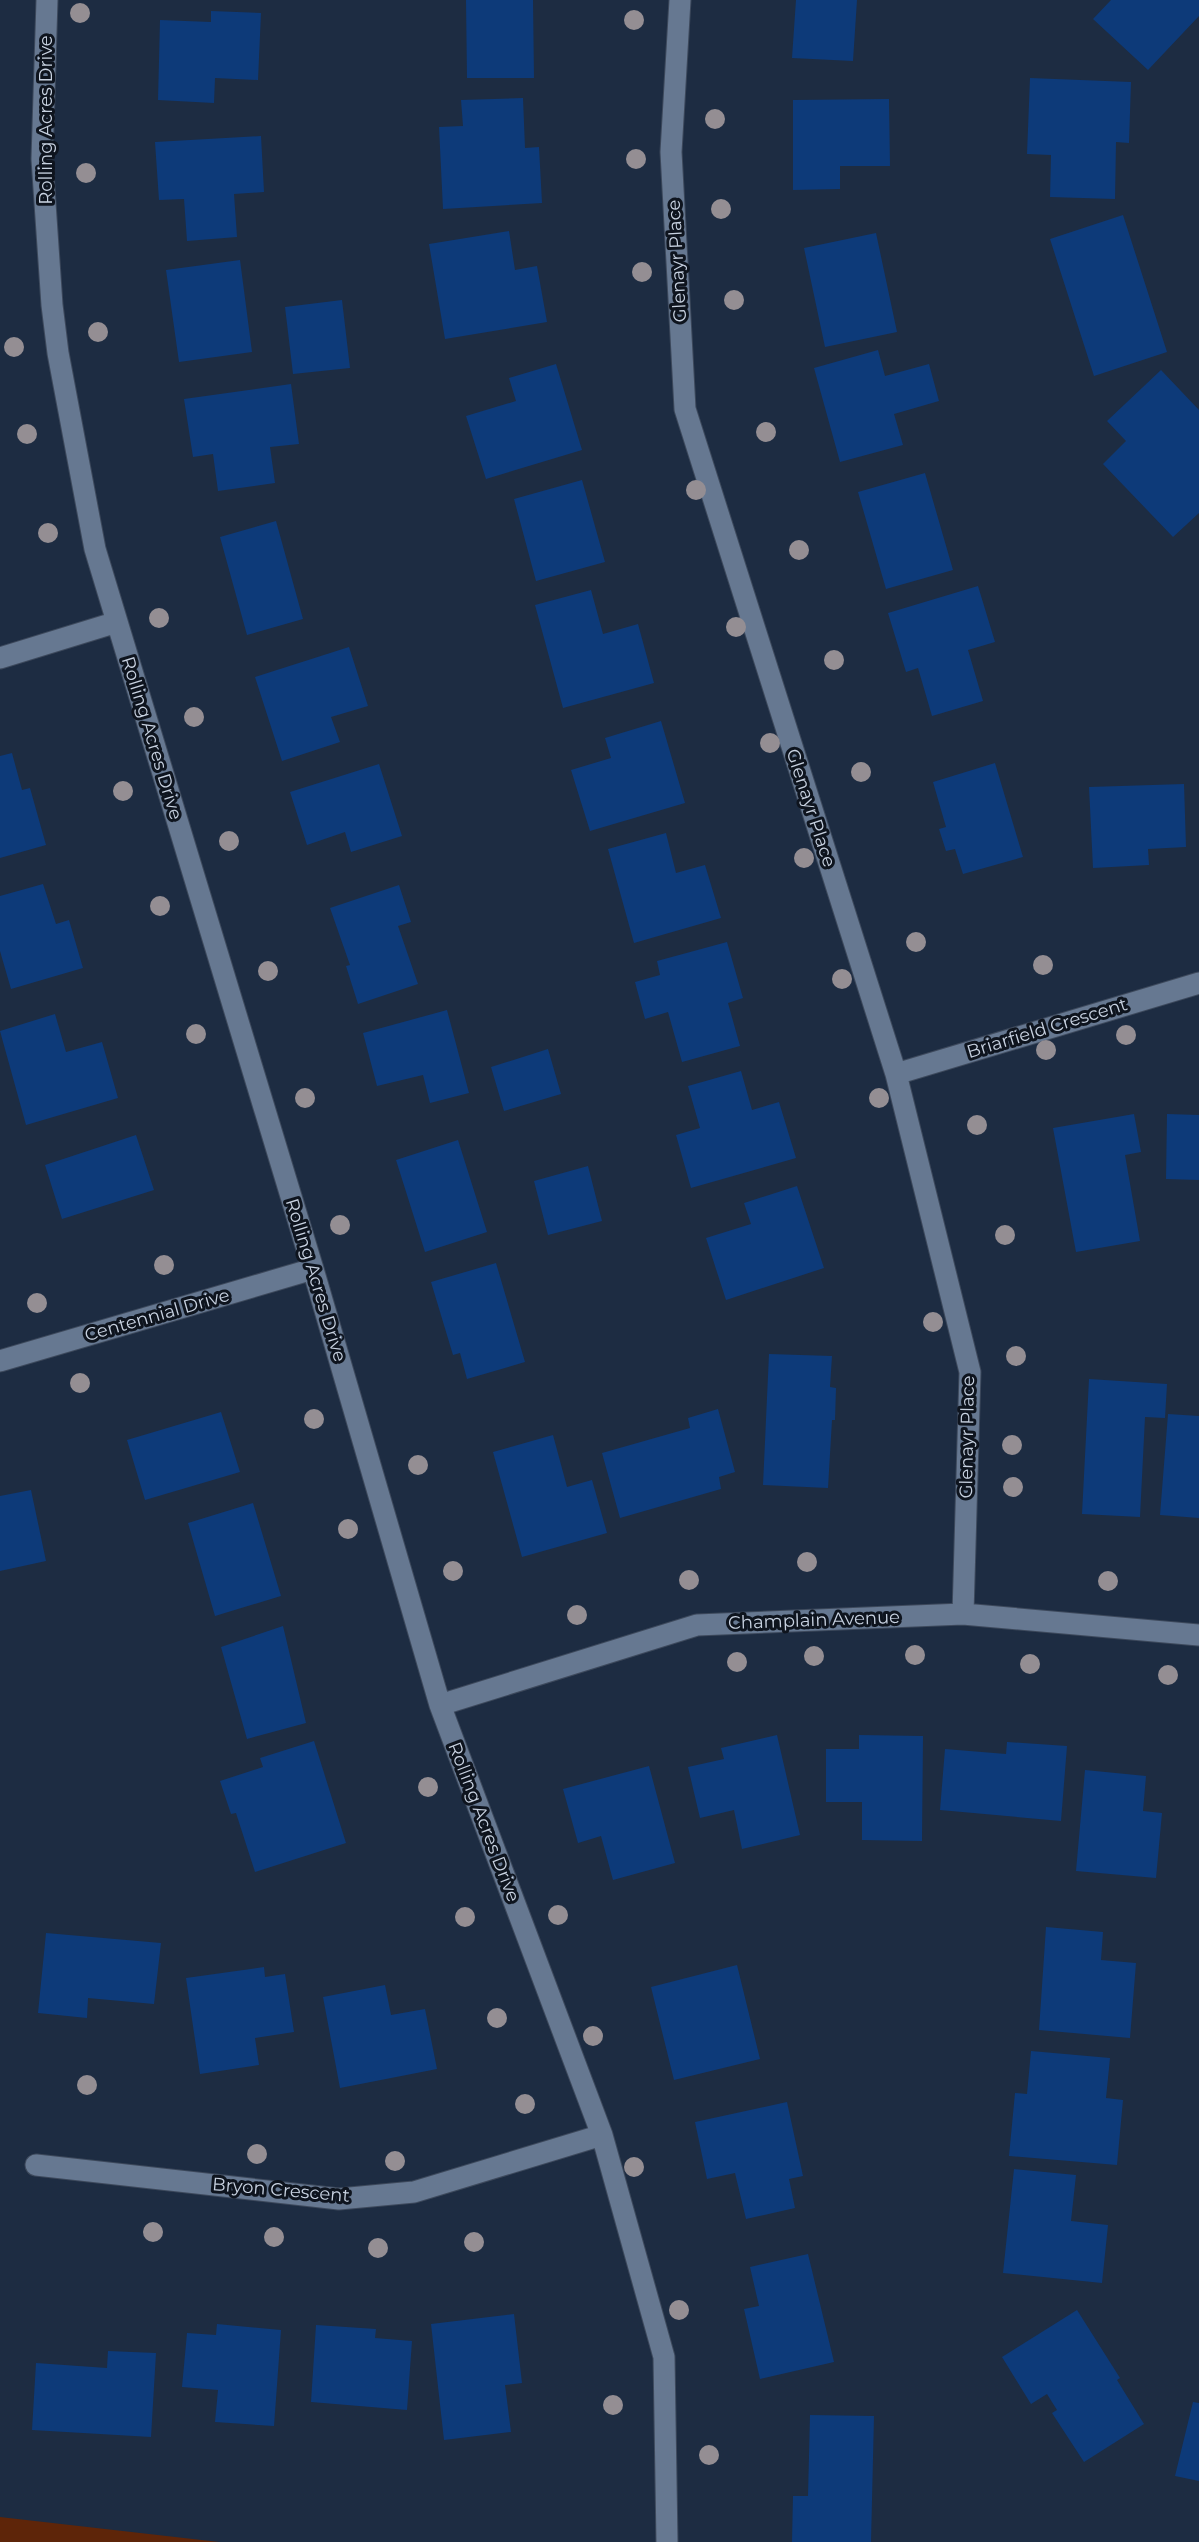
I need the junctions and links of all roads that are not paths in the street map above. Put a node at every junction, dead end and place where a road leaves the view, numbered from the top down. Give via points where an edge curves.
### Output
1 (47, 0) edge
2 (680, 0) edge
3 (117, 622) junction
4 (0, 659) edge
5 (1199, 983) edge
6 (896, 1074) junction
7 (313, 1269) junction
8 (0, 1361) edge
9 (963, 1614) junction
10 (1199, 1635) edge
11 (440, 1705) junction
12 (602, 2135) junction
13 (36, 2165) dead end
14 (667, 2542) edge

1 - 3 street, Rolling Acres Drive via 42,159 52,305 95,549
2 - 6 street, Glenayr Place via 671,152 685,409
3 - 4 street
3 - 7 street, Rolling Acres Drive
5 - 6 street, Briarfield Crescent
6 - 9 street, Glenayr Place via 970,1372
7 - 8 street, Centennial Drive
7 - 11 street, Rolling Acres Drive
9 - 10 street, Champlain Avenue
9 - 11 street, Champlain Avenue via 697,1625
11 - 12 street, Rolling Acres Drive
12 - 13 street, Bryon Crescent via 414,2192 339,2199
12 - 14 street, Rolling Acres Drive via 664,2357

